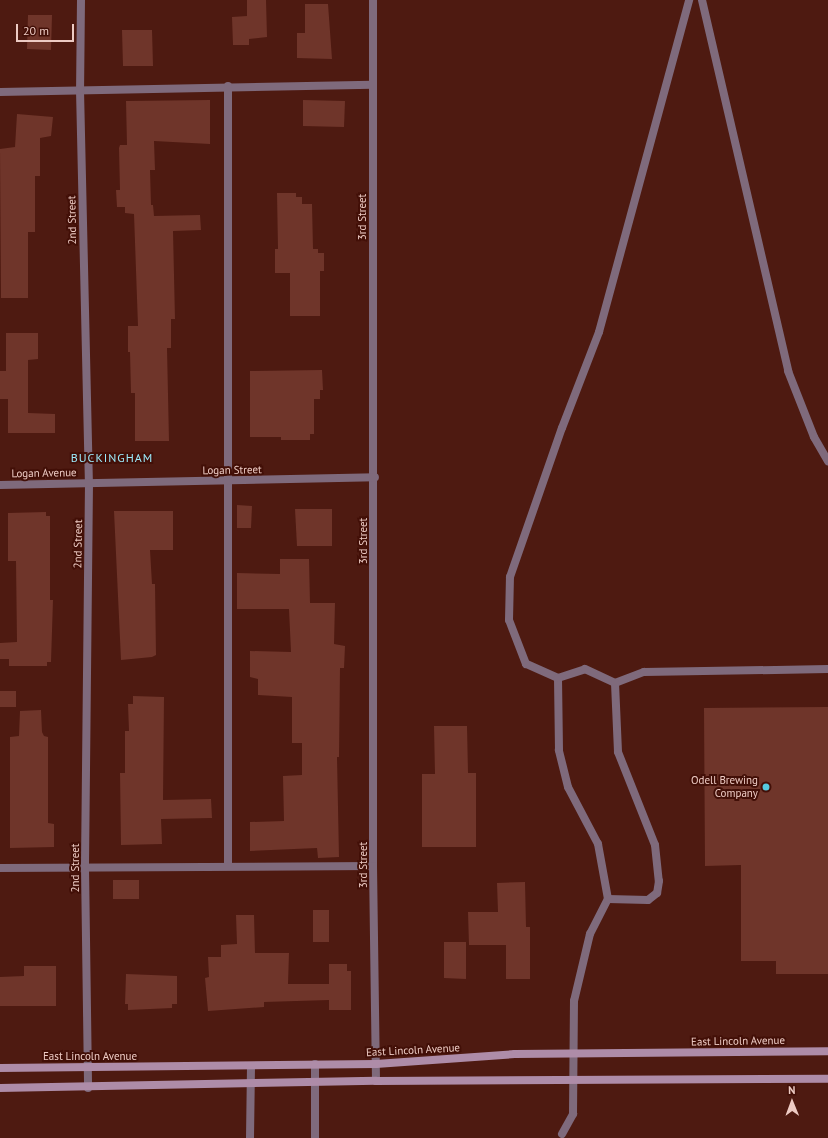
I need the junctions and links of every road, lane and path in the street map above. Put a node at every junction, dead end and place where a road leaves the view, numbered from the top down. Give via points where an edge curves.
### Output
1 (81, 0) edge
2 (373, 0) edge
3 (689, 0) edge
4 (702, 0) edge
5 (372, 85) junction
6 (228, 86) junction
7 (80, 90) junction
8 (0, 92) edge
9 (828, 461) edge
10 (375, 477) junction
11 (229, 482) junction
12 (89, 484) junction
13 (0, 485) edge
14 (828, 669) edge
15 (558, 678) junction
16 (616, 683) junction
17 (228, 866) junction
18 (374, 866) junction
19 (85, 867) junction
20 (0, 868) edge
21 (608, 899) junction
22 (828, 1051) edge
23 (572, 1053) junction
24 (315, 1064) junction
25 (376, 1064) junction
26 (251, 1066) junction
27 (0, 1068) edge
28 (88, 1068) junction
29 (828, 1079) edge
30 (573, 1080) junction
31 (376, 1081) junction
32 (315, 1083) junction
33 (251, 1084) junction
34 (0, 1088) edge
35 (88, 1088) junction
36 (562, 1134) dead end
37 (250, 1138) edge
38 (315, 1138) edge

1 - 7 street, 2nd Street
2 - 5 street, 3rd Street
3 - 15 street via 600,332 562,428 510,577 509,620 526,664
4 - 9 street via 788,371 814,437
5 - 6 street
5 - 10 street, 3rd Street
6 - 7 street
6 - 11 street
7 - 8 street
7 - 12 street, 2nd Street
10 - 11 street, Logan Street
10 - 18 street, 3rd Street
11 - 12 street, Logan Street
11 - 17 street
12 - 13 street, Logan Avenue
12 - 19 street, 2nd Street
14 - 16 street via 644,672
15 - 16 street via 585,669
15 - 21 street via 559,750 568,787 598,844
16 - 21 street via 618,752 655,845 659,881 657,893 648,900
17 - 18 street
17 - 19 street
18 - 25 street, 3rd Street
19 - 20 street
19 - 28 street, 2nd Street
21 - 23 street via 590,934 574,1002
22 - 23 street, East Lincoln Avenue
23 - 25 street, East Lincoln Avenue via 515,1054
23 - 30 street
24 - 25 street, East Lincoln Avenue
24 - 26 street, East Lincoln Avenue
24 - 32 street
25 - 31 street, 3rd Street
26 - 28 street, East Lincoln Avenue
26 - 33 street
27 - 28 street, East Lincoln Avenue
28 - 35 street, 2nd Street
29 - 30 street
30 - 31 street
30 - 36 street via 573,1114
31 - 32 street
32 - 33 street
32 - 38 street
33 - 35 street
33 - 37 street
34 - 35 street

